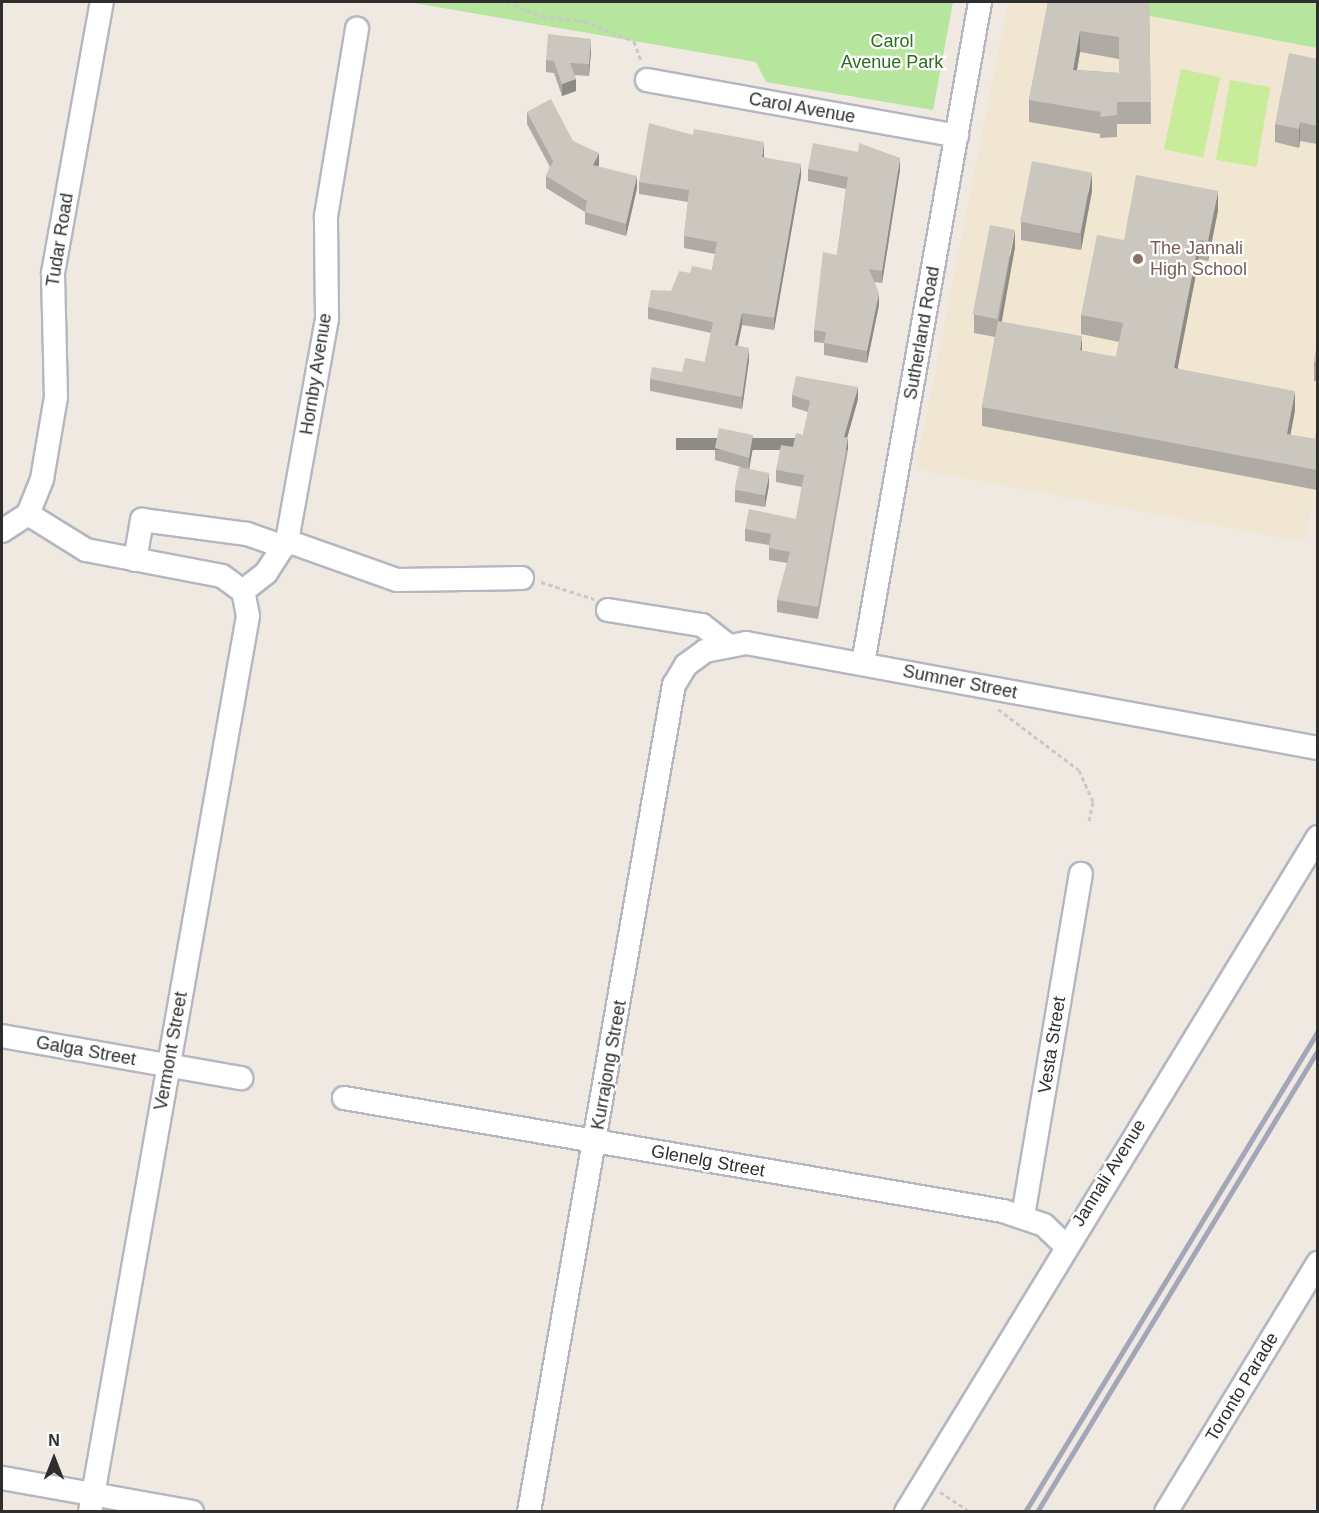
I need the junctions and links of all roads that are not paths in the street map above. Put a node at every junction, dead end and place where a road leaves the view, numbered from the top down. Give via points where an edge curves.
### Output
1 (102, 2) edge
2 (980, 2) edge
3 (357, 28) dead end
4 (647, 80) road end
5 (957, 136) junction
6 (28, 514) junction
7 (2, 531) edge
8 (286, 544) junction
9 (135, 561) junction
10 (522, 578) road end
11 (243, 591) junction
12 (608, 610) road end
13 (726, 644) junction
14 (863, 663) junction
15 (1317, 748) edge
16 (1317, 837) edge
17 (1081, 874) dead end
18 (2, 1036) edge
19 (168, 1065) junction
20 (241, 1078) dead end
21 (344, 1098) dead end
22 (596, 1141) junction
23 (1023, 1216) junction
24 (1064, 1244) junction
25 (1317, 1265) edge
26 (2, 1478) edge
27 (92, 1503) edge
28 (192, 1512) edge
29 (529, 1512) edge
30 (906, 1512) edge
31 (1166, 1512) edge

1 - 6 street, Tudar Road via 53,273 56,397 42,479
2 - 5 street, Sutherland Road
3 - 8 street, Hornby Avenue via 326,216 327,318
4 - 5 street, Carol Avenue
5 - 14 street, Sutherland Road
6 - 7 street
6 - 9 street via 87,550
8 - 9 street via 247,534 142,520
8 - 10 street via 397,580
8 - 11 street
9 - 11 street via 222,576
11 - 19 street, Vermont Street via 248,616
12 - 13 street via 702,625
13 - 14 street, Sumner Street
13 - 22 street, Kurrajong Street via 686,665 674,685
14 - 15 street, Sumner Street
16 - 24 street, Jannali Avenue
17 - 23 street, Vesta Street
18 - 19 street, Galga Street
19 - 20 street, Galga Street
19 - 27 street, Vermont Street
21 - 22 street, Glenelg Street
22 - 23 street, Glenelg Street
22 - 29 street, Kurrajong Street
23 - 24 street, Glenelg Street via 1044,1225
24 - 30 street, Jannali Avenue
25 - 31 street, Toronto Parade
26 - 27 street
27 - 28 street

